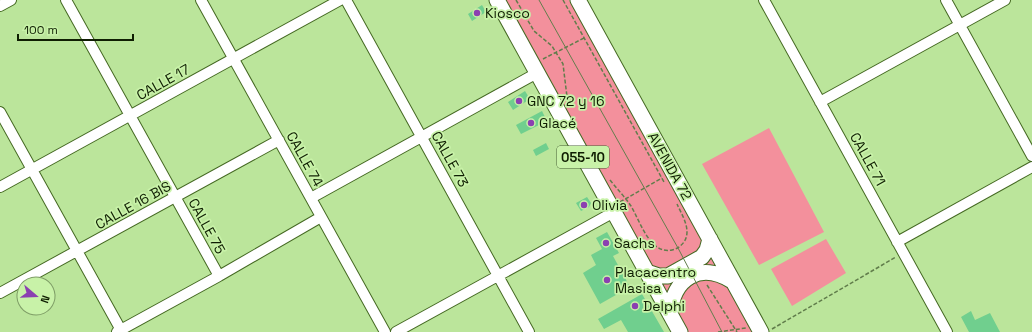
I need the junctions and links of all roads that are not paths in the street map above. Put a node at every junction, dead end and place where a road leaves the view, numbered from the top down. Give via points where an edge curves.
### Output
1 (11, 0) edge
2 (66, 0) edge
3 (201, 0) edge
4 (340, 0) edge
5 (346, 0) edge
6 (497, 0) edge
7 (578, 0) edge
8 (764, 0) edge
9 (946, 0) edge
10 (1005, 0) edge
11 (0, 6) edge
12 (960, 25) junction
13 (233, 58) junction
14 (535, 69) junction
15 (820, 102) junction
16 (0, 112) edge
17 (130, 116) junction
18 (422, 137) junction
19 (278, 140) junction
20 (1032, 156) edge
21 (1032, 167) edge
22 (32, 170) junction
23 (0, 188) edge
24 (175, 197) junction
25 (310, 198) junction
26 (612, 210) junction
27 (321, 216) junction
28 (710, 239) junction
29 (897, 242) junction
30 (77, 251) junction
31 (646, 272) junction
32 (497, 275) junction
33 (219, 276) junction
34 (732, 280) junction
35 (0, 294) edge
36 (670, 314) junction
37 (760, 330) edge
38 (120, 331) edge
39 (385, 332) edge
40 (396, 332) edge
41 (529, 332) edge
42 (680, 332) edge
43 (947, 332) edge

1 - 11 street
2 - 17 street, CALLE 75
3 - 13 street, CALLE 74
4 - 13 street, CALLE 17
5 - 18 street, CALLE 73
6 - 14 highway, 055-10
7 - 28 highway, AVENIDA 72 via 590,34 667,178
8 - 15 street, CALLE 71
9 - 12 street
10 - 12 street
12 - 15 street
12 - 20 street
13 - 17 street, CALLE 17
13 - 19 street, CALLE 74
14 - 18 street
14 - 26 highway, 055-10
15 - 29 street, CALLE 71
16 - 22 street
17 - 22 street, CALLE 17
17 - 24 street, CALLE 75
18 - 25 street
18 - 32 street, CALLE 73
19 - 24 street, CALLE 16 BIS
19 - 25 street, CALLE 74
21 - 29 street
22 - 23 street, CALLE 17
22 - 30 street
24 - 30 street, CALLE 16 BIS
24 - 33 street, CALLE 75
25 - 27 street, CALLE 74
26 - 31 highway, 055-10
26 - 32 street
27 - 33 street
27 - 39 street, CALLE 74
28 - 31 highway via 702,257 668,276
28 - 34 highway, AVENIDA 72
29 - 43 street, CALLE 71
30 - 35 street, CALLE 16 BIS
30 - 38 street
31 - 36 highway, 055-10
32 - 40 street
32 - 41 street, CALLE 73
33 - 38 street
34 - 36 highway via 722,274 711,272 699,273 682,282 675,291
34 - 37 highway, AVENIDA 72
36 - 42 highway, 055-10

